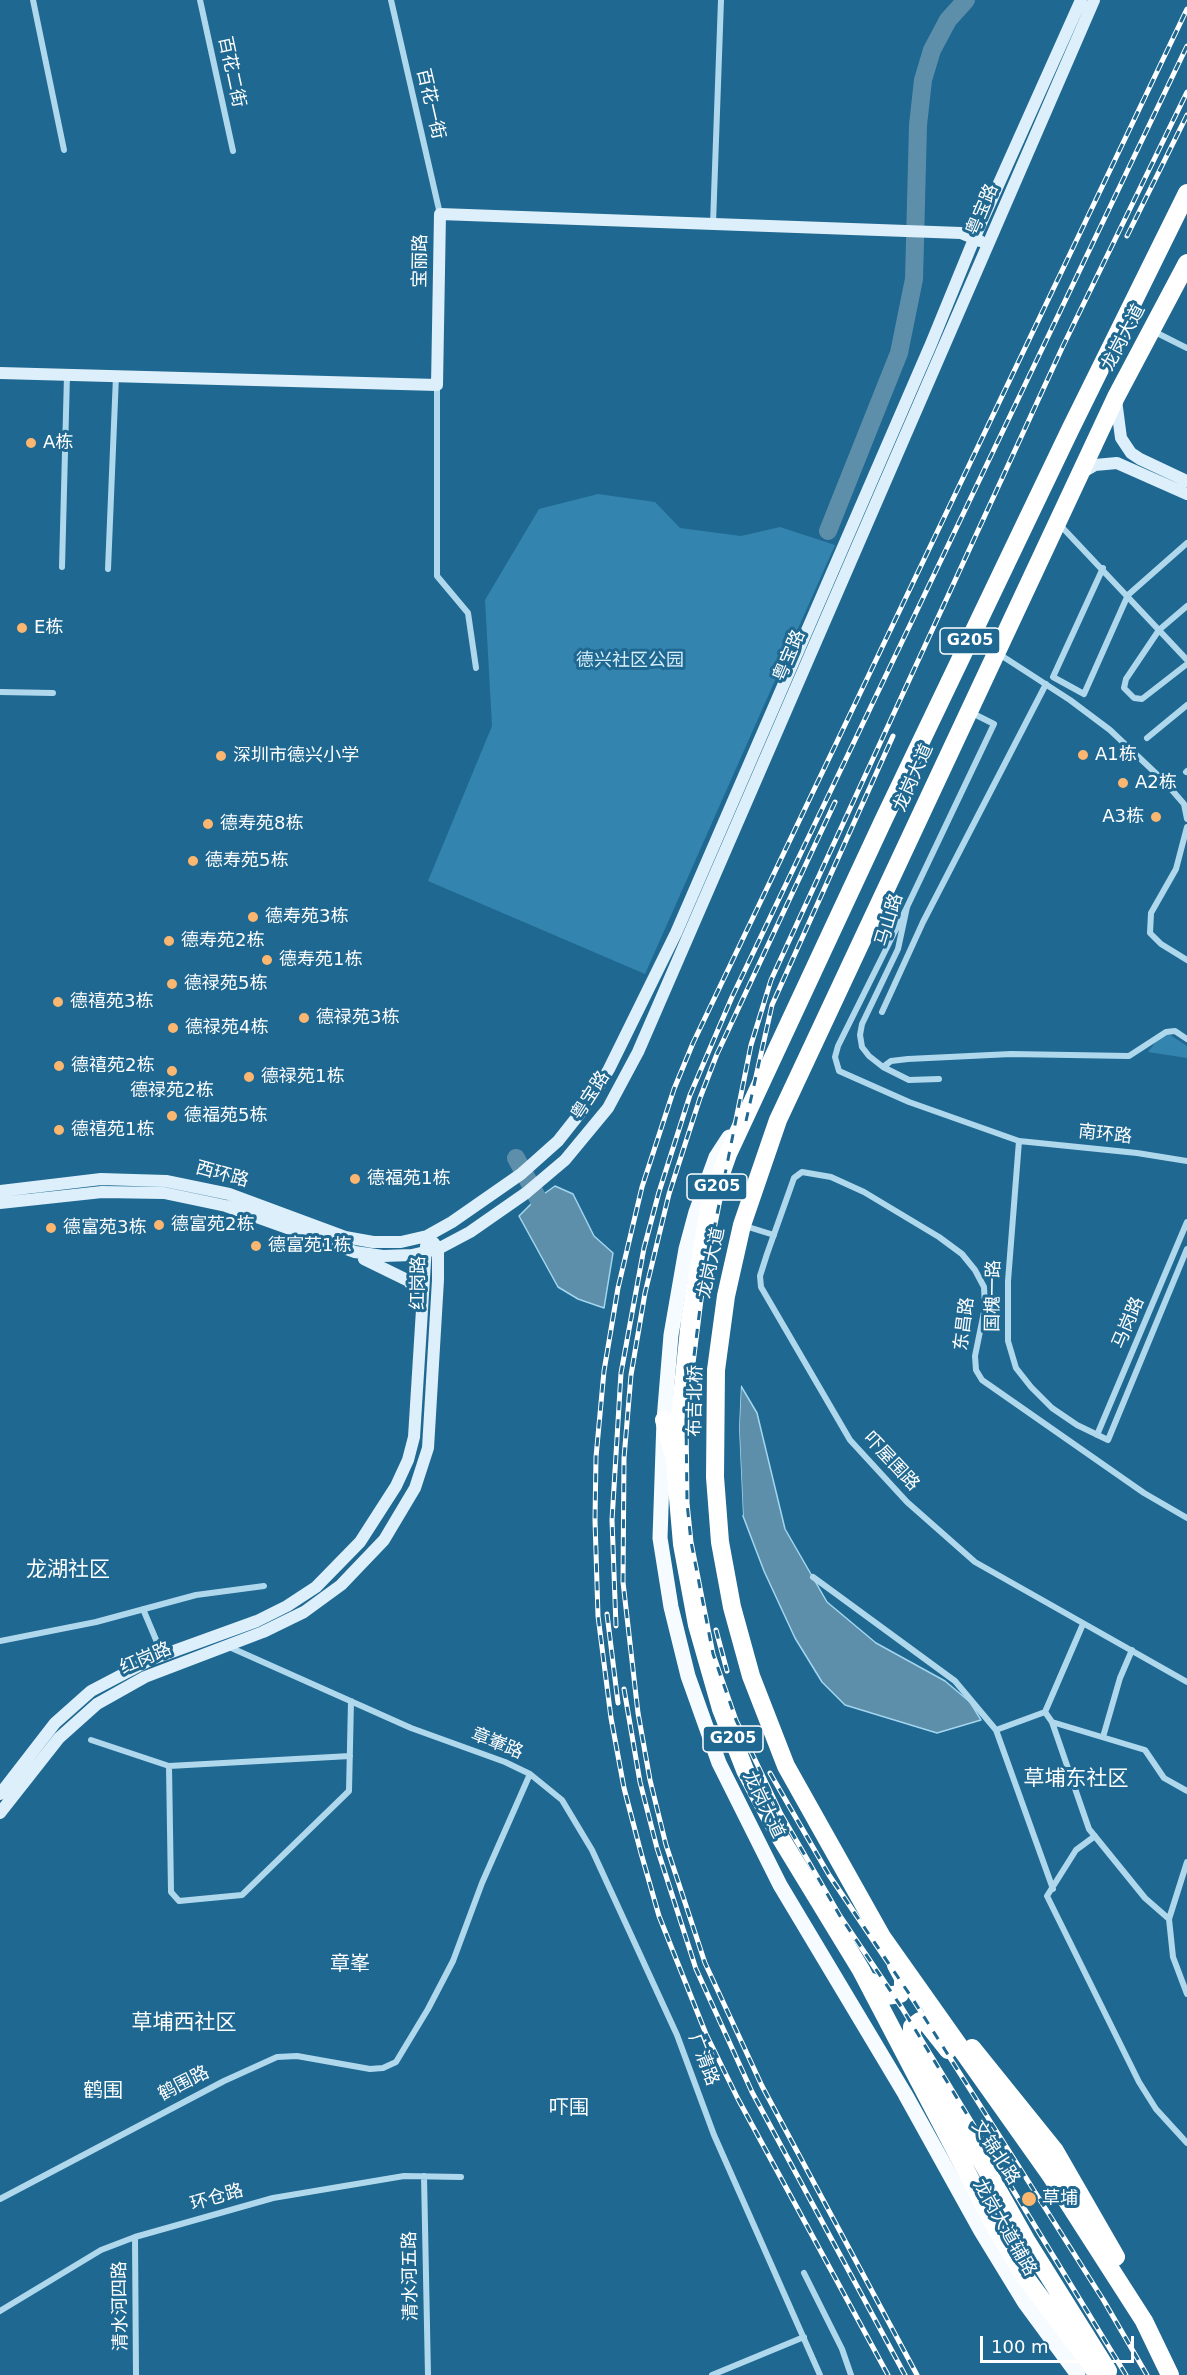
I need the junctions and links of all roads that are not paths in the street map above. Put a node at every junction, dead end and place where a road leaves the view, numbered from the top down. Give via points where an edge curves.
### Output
1 (33, 0) edge
2 (200, 0) edge
3 (391, 0) edge
4 (721, 0) edge
5 (1081, 0) edge
6 (1094, 0) edge
7 (64, 150) dead end
8 (233, 151) dead end
9 (1187, 193) edge
10 (440, 214) junction
11 (713, 224) junction
12 (974, 239) junction
13 (988, 245) junction
14 (1184, 269) edge
15 (1152, 330) junction
16 (1187, 348) edge
17 (0, 373) edge
18 (67, 374) junction
19 (117, 375) junction
20 (437, 386) junction
21 (1116, 397) junction
22 (1081, 473) junction
23 (1187, 481) edge
24 (1187, 494) edge
25 (1058, 522) junction
26 (1187, 543) edge
27 (62, 567) dead end
28 (1103, 568) junction
29 (108, 569) dead end
30 (1128, 595) junction
31 (1187, 606) edge
32 (1159, 630) junction
33 (996, 652) junction
34 (1187, 662) edge
35 (476, 668) dead end
36 (1046, 684) junction
37 (0, 692) edge
38 (53, 693) dead end
39 (1187, 705) edge
40 (968, 711) junction
41 (1148, 738) dead end
42 (1187, 819) edge
43 (1187, 827) edge
44 (907, 907) junction
45 (1187, 960) edge
46 (882, 1012) dead end
47 (1187, 1039) edge
48 (883, 1067) junction
49 (939, 1079) dead end
50 (757, 1091) junction
51 (1019, 1141) junction
52 (1187, 1161) edge
53 (831, 1177) joint
54 (0, 1191) edge
55 (0, 1203) edge
56 (1187, 1222) edge
57 (742, 1225) junction
58 (774, 1235) junction
59 (427, 1236) junction
60 (341, 1249) junction
61 (1187, 1249) edge
62 (432, 1251) junction
63 (696, 1289) joint
64 (423, 1313) junction
65 (720, 1326) joint
66 (681, 1396) joint
67 (664, 1420) junction
68 (1096, 1435) junction
69 (1108, 1440) joint
70 (675, 1463) junction
71 (1187, 1518) edge
72 (813, 1577) dead end
73 (264, 1586) dead end
74 (143, 1609) junction
75 (1083, 1624) junction
76 (0, 1641) edge
77 (227, 1646) junction
78 (1132, 1650) junction
79 (162, 1654) junction
80 (1187, 1682) edge
81 (351, 1701) junction
82 (1045, 1712) junction
83 (1052, 1722) junction
84 (996, 1730) junction
85 (1103, 1737) junction
86 (92, 1740) dead end
87 (350, 1756) junction
88 (170, 1766) junction
89 (530, 1774) junction
90 (1187, 1791) edge
91 (0, 1794) edge
92 (0, 1813) edge
93 (1095, 1836) junction
94 (1187, 1862) edge
95 (1053, 1889) junction
96 (1169, 1919) junction
97 (882, 1937) junction
98 (861, 1970) junction
99 (1187, 1994) edge
100 (936, 2010) junction
101 (901, 2046) junction
102 (396, 2062) joint
103 (905, 2094) joint
104 (1187, 2143) edge
105 (424, 2176) junction
106 (461, 2176) dead end
107 (0, 2199) edge
108 (1068, 2202) junction
109 (135, 2237) junction
110 (1026, 2240) junction
111 (804, 2273) dead end
112 (0, 2311) edge
113 (1144, 2321) junction
114 (804, 2337) junction
115 (136, 2375) edge
116 (428, 2375) edge
117 (712, 2375) edge
118 (820, 2375) edge
119 (851, 2375) edge
120 (1078, 2375) edge
121 (1098, 2375) edge
122 (1111, 2375) edge
123 (1170, 2375) edge

1 - 7 street
2 - 8 street, 百花二街
3 - 10 street, 百花一街
4 - 11 street
5 - 12 main road, 粤宝路
6 - 13 main road, 粤宝路
9 - 50 highway, 龙岗大道 / G205 via 1070,430
10 - 11 main road, 宝丽路
10 - 20 main road, 宝丽路
11 - 12 main road, 宝丽路 via 961,233
12 - 13 main road, 宝丽路
12 - 59 main road, 粤宝路 via 676,933 609,1069 558,1141 495,1191
13 - 62 main road, 粤宝路 via 638,1052 608,1108 565,1160 548,1174 505,1207
14 - 15 highway, 龙岗大道 / G205
15 - 16 street
15 - 21 highway, 龙岗大道 / G205
17 - 18 main road
18 - 19 main road
18 - 27 street
19 - 20 main road
19 - 29 street
20 - 35 street via 436,576 468,613
21 - 22 highway, 龙岗大道 / G205
21 - 23 main road via 1121,438 1131,453
22 - 24 main road via 1095,465 1117,464
22 - 25 highway, 龙岗大道 / G205
25 - 28 street
25 - 33 highway, 龙岗大道 / G205
26 - 30 street
28 - 30 street
28 - 30 street via 1053,677 1084,694
30 - 32 street
31 - 32 street
32 - 34 street
32 - 34 street via 1124,688 1134,698 1142,699
33 - 36 street
33 - 40 highway, 龙岗大道 / G205
36 - 42 street via 1110,730 1164,781 1184,804
36 - 46 street via 923,922
37 - 38 street
39 - 41 street
40 - 44 street, 马山路 via 994,724
40 - 57 highway, 龙岗大道 / G205 via 788,1094
43 - 45 street via 1176,869 1151,913 1150,933
44 - 48 street, 马山路 via 898,949 860,1035 862,1047
44 - 51 street, 南环路 via 838,1046 838,1071 909,1102
47 - 48 street via 1175,1031 1166,1032 1129,1056 1011,1054 908,1059 891,1061
48 - 49 street, 马山路 via 909,1080
50 - 63 highway, 龙岗大道 / G205 via 709,1208
50 - 67 main road, 龙岗大道 via 716,1157 696,1212 671,1335
51 - 52 street, 南环路
51 - 68 street, 国槐一路 via 1008,1281 1008,1341 1016,1368 1031,1387 1052,1408
53 - 58 street, 吓屋围路 via 802,1172 794,1178
53 - 71 street, 东昌路 via 939,1237 962,1254 975,1270 984,1287 985,1307 975,1356 982,1380 1134,1487
54 - 59 main road, 西环路 via 101,1179 166,1181 229,1194 359,1240 387,1243
55 - 60 main road, 西环路 via 109,1191 164,1193 226,1206
56 - 68 street, 马岗路
57 - 58 street
57 - 65 highway, 龙岗大道 / G205
58 - 75 street, 吓屋围路 via 760,1276 765,1298 850,1440 907,1502 975,1562
59 - 62 main road, 红岗路
60 - 62 main road, 西环路 via 383,1256
60 - 64 main road via 409,1281
61 - 69 street, 马岗路
62 - 64 main road, 红岗路
62 - 77 main road, 红岗路 via 431,1431 410,1500 384,1540 335,1590 290,1619
63 - 66 highway, 布吉北桥 / G205
64 - 79 main road, 红岗路 via 411,1449 396,1486 370,1529 331,1574 287,1606 257,1621
65 - 97 highway, 布吉北桥 / G205 via 715,1478 720,1542 732,1606 762,1709 791,1776
66 - 70 highway, 龙岗大道 / G205
67 - 70 highway
67 - 103 main road, 龙岗大道 via 659,1516 662,1557 685,1665 709,1739 775,1875
68 - 69 street, 国槐一路
70 - 98 highway, 龙岗大道 / G205 via 685,1566 721,1710 745,1770 780,1837
72 - 84 street via 955,1682
73 - 74 street via 196,1595
74 - 76 street
74 - 79 street
75 - 78 street, 吓屋围路
75 - 82 street
77 - 81 street, 章輋路
77 - 92 main road, 红岗路 via 145,1677 97,1704 59,1738
78 - 80 street, 吓屋围路
78 - 85 street
79 - 91 main road, 红岗路 via 108,1680 72,1706
81 - 87 street
81 - 89 street, 章輋路
82 - 83 street
82 - 84 street
83 - 85 street
83 - 93 street via 1089,1829
84 - 95 street
85 - 90 street via 1144,1749 1164,1778
86 - 88 street
87 - 88 street
87 - 88 street via 349,1791 242,1895 179,1901 171,1892
89 - 102 street, 章輋路 via 453,1960
89 - 114 street, 广清路 via 562,1800 592,1850 677,2035 714,2135
93 - 95 street via 1076,1850
93 - 96 street via 1144,1898
94 - 96 street
95 - 104 street via 1047,1896 1139,2082 1156,2109
96 - 99 street via 1173,1957
97 - 98 highway via 903,1978 900,1994 886,1996
97 - 100 highway, G205
98 - 101 highway, 龙岗大道 / G205
100 - 108 highway, 文锦北路 / G205
100 - 113 highway, 文锦北路 via 978,2054 1055,2151 1112,2248
101 - 110 highway, 文锦北路 / G205
101 - 121 highway via 996,2228 1026,2278
102 - 107 street, 鹤围路 via 370,2069 297,2056 277,2057
103 - 120 main road, 龙岗大道辅路 via 981,2231
105 - 106 street, 环仓路
105 - 109 street, 环仓路 via 273,2198
105 - 116 street, 清水河五路
108 - 110 highway via 1003,2125 932,2027 925,2021 915,2023 911,2031 916,2045
108 - 113 highway, 文锦北路 / G205
109 - 112 street, 环仓路 via 101,2250
109 - 115 street, 清水河四路
110 - 122 highway, 文锦北路 / G205
111 - 119 street
113 - 123 highway, 文锦北路 / G205
114 - 117 street
114 - 118 street, 广清路

